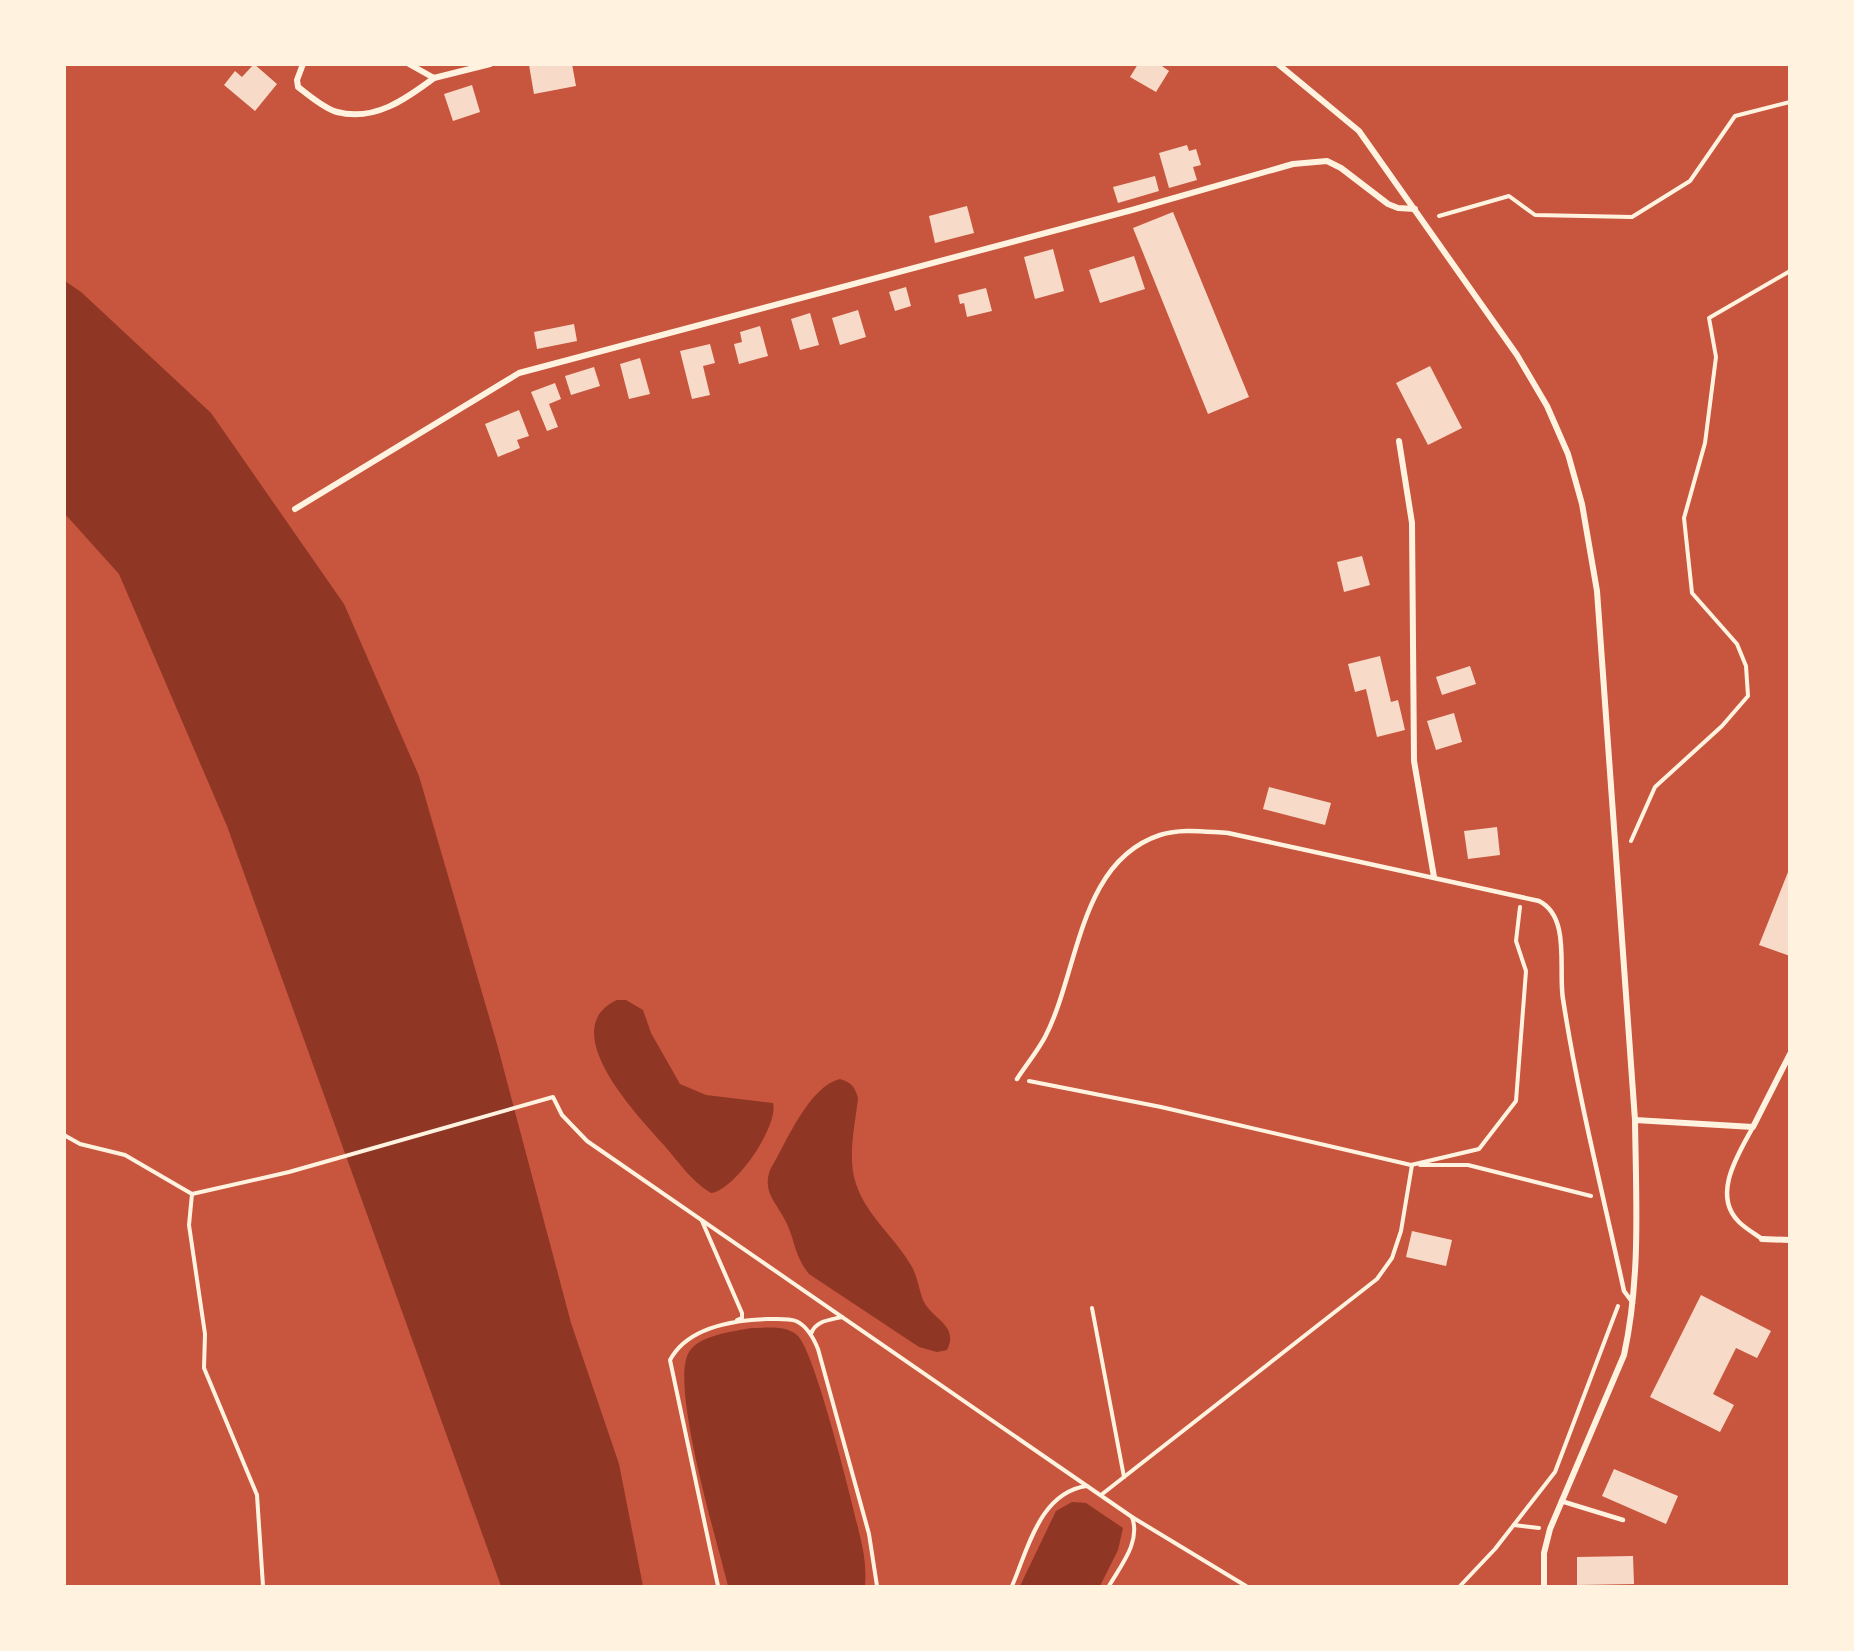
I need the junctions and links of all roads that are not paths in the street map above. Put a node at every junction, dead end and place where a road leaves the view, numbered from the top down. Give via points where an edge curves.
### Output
1 (303, 64) edge
2 (410, 64) edge
3 (490, 64) edge
4 (1278, 64) edge
5 (434, 78) junction
6 (1415, 209) junction
7 (1399, 441) dead end
8 (295, 509) dead end
9 (1434, 877) junction
10 (1790, 1054) edge
11 (1017, 1079) road end
12 (1635, 1120) junction
13 (1753, 1127) junction
14 (1762, 1239) joint
15 (1790, 1240) edge
16 (1633, 1303) junction
17 (1561, 1501) junction
18 (1623, 1520) dead end
19 (1544, 1587) edge

1 - 5 street via 298,87 337,112 369,113 400,103
2 - 5 street
3 - 5 street
4 - 6 street via 1359,131
6 - 8 street via 1388,204 1328,161 1293,164 519,373
6 - 12 street via 1547,406 1568,454 1582,504 1597,591
7 - 9 street via 1412,523 1414,761
9 - 11 lane via 1228,833 1187,831 1160,835 1123,855 1091,904 1045,1036
9 - 16 lane via 1544,904 1555,915 1563,997 1624,1291
10 - 13 street
12 - 13 street
12 - 16 street
13 - 14 lane via 1731,1168 1727,1196 1737,1221
14 - 15 street
16 - 17 street via 1624,1355
17 - 18 lane
17 - 19 street via 1544,1553

